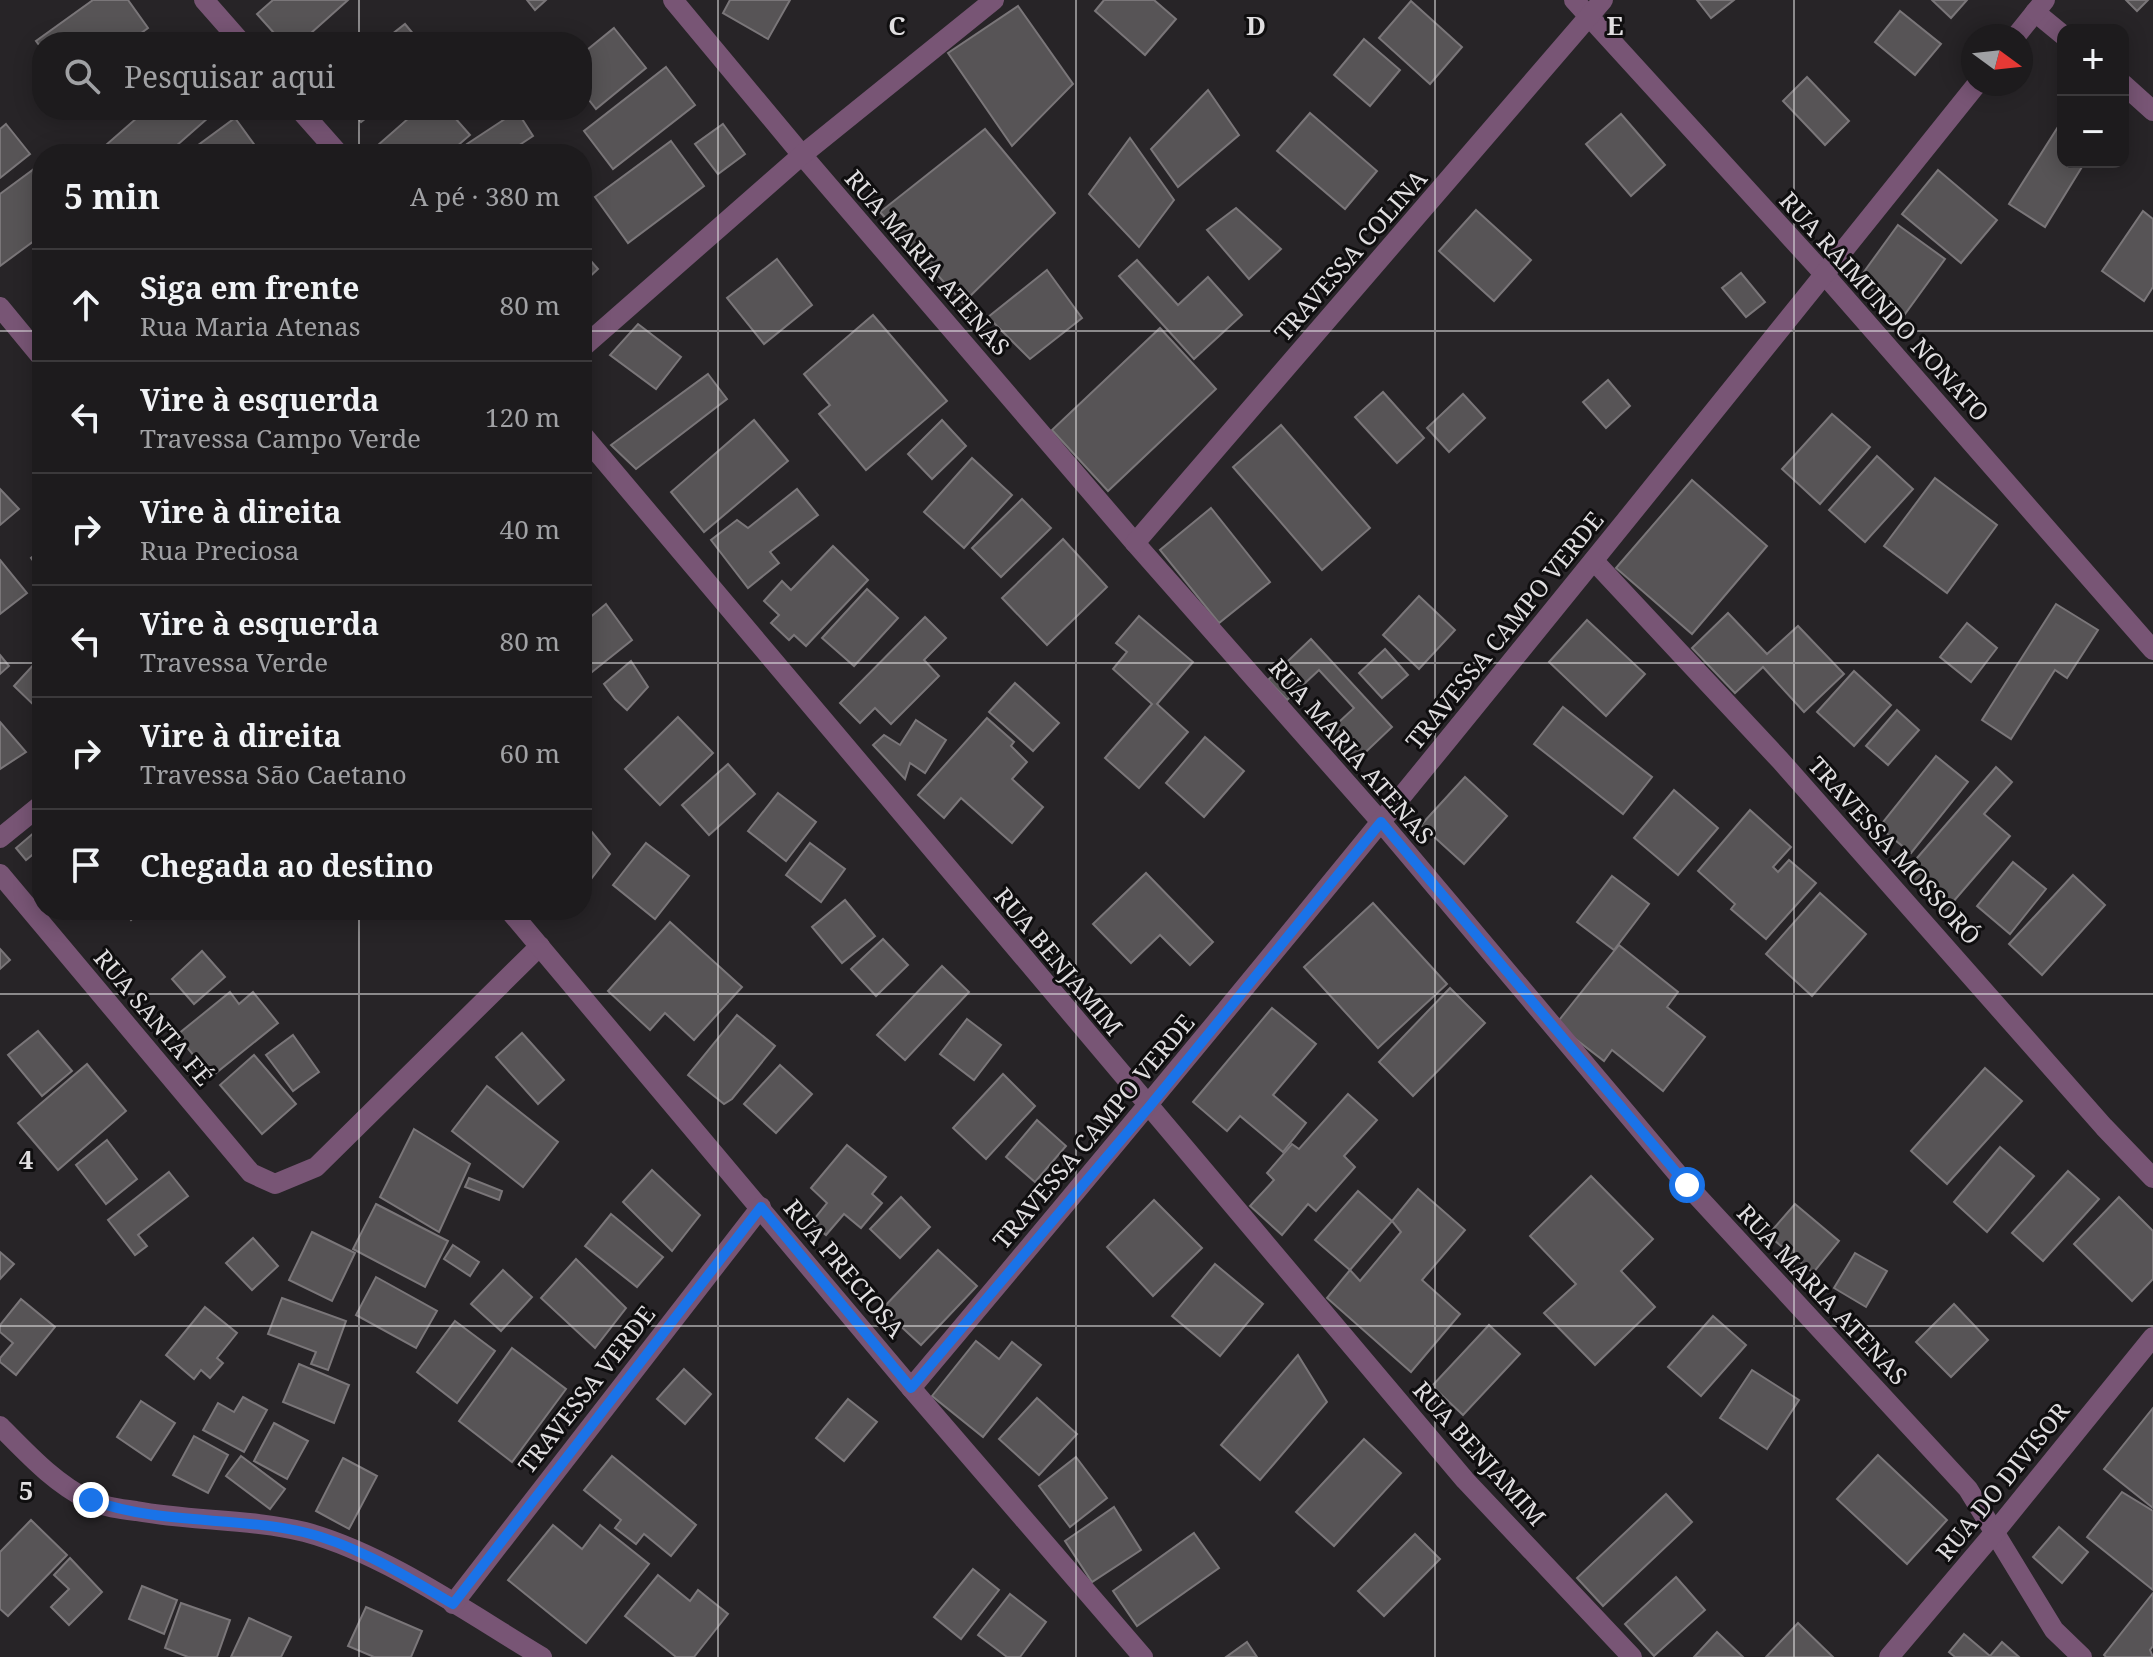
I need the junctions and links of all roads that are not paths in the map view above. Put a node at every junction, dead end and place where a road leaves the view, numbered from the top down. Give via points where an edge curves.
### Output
1 (204, 0) edge
2 (673, 0) edge
3 (994, 0) edge
4 (1574, 0) edge
5 (1603, 0) edge
6 (2040, 6) edge
7 (1590, 17) junction
8 (2026, 24) edge
9 (2057, 27) edge
10 (232, 32) edge
11 (2129, 89) edge
12 (1967, 96) edge
13 (2153, 111) edge
14 (309, 120) edge
15 (330, 144) edge
16 (802, 155) junction
17 (1824, 274) junction
18 (0, 307) edge
19 (592, 339) edge
20 (32, 346) edge
21 (592, 446) edge
22 (1135, 543) junction
23 (1594, 561) junction
24 (2153, 650) edge
25 (32, 812) edge
26 (1381, 822) junction
27 (0, 838) edge
28 (0, 874) edge
29 (32, 912) edge
30 (39, 920) edge
31 (518, 920) edge
32 (540, 946) junction
33 (1149, 1107) junction
34 (2153, 1178) edge
35 (761, 1207) junction
36 (2153, 1337) edge
37 (911, 1388) junction
38 (0, 1426) edge
39 (1994, 1533) junction
40 (453, 1604) junction
41 (542, 1657) edge
42 (1143, 1657) edge
43 (1632, 1657) edge
44 (1889, 1657) edge
45 (2082, 1657) edge

1 - 10 street
2 - 16 street, RUA MARIA ATENAS
3 - 16 street
4 - 7 street, RUA RAIMUNDO NONATO
5 - 7 street, TRAVESSA COLINA
6 - 8 street
6 - 9 street
7 - 17 street, RUA RAIMUNDO NONATO
7 - 22 street, TRAVESSA COLINA
11 - 13 street
12 - 17 street, TRAVESSA CAMPO VERDE
14 - 15 street
16 - 19 street
16 - 22 street, RUA MARIA ATENAS
17 - 23 street, TRAVESSA CAMPO VERDE
17 - 24 street, RUA RAIMUNDO NONATO
18 - 20 street
21 - 33 street, RUA BENJAMIM
22 - 26 street, RUA MARIA ATENAS
23 - 26 street, TRAVESSA CAMPO VERDE
23 - 34 street, TRAVESSA MOSSORÓ via 1780,760
25 - 27 street
26 - 33 street, TRAVESSA CAMPO VERDE
26 - 39 street, RUA MARIA ATENAS via 1687,1185 1968,1489
28 - 29 street, RUA SANTA FÉ
30 - 32 street, RUA SANTA FÉ via 251,1173 275,1184 316,1167
31 - 32 street, RUA PRECIOSA
32 - 35 street, RUA PRECIOSA
33 - 37 street, TRAVESSA CAMPO VERDE
33 - 43 street, RUA BENJAMIM via 1465,1480
35 - 37 street, RUA PRECIOSA
35 - 40 street, TRAVESSA VERDE
36 - 39 street, RUA DO DIVISOR
37 - 42 street, RUA PRECIOSA
38 - 40 street via 51,1474 91,1500 174,1518 305,1532 377,1560
39 - 44 street, RUA DO DIVISOR
39 - 45 street, RUA MARIA ATENAS via 2054,1630
40 - 41 street

